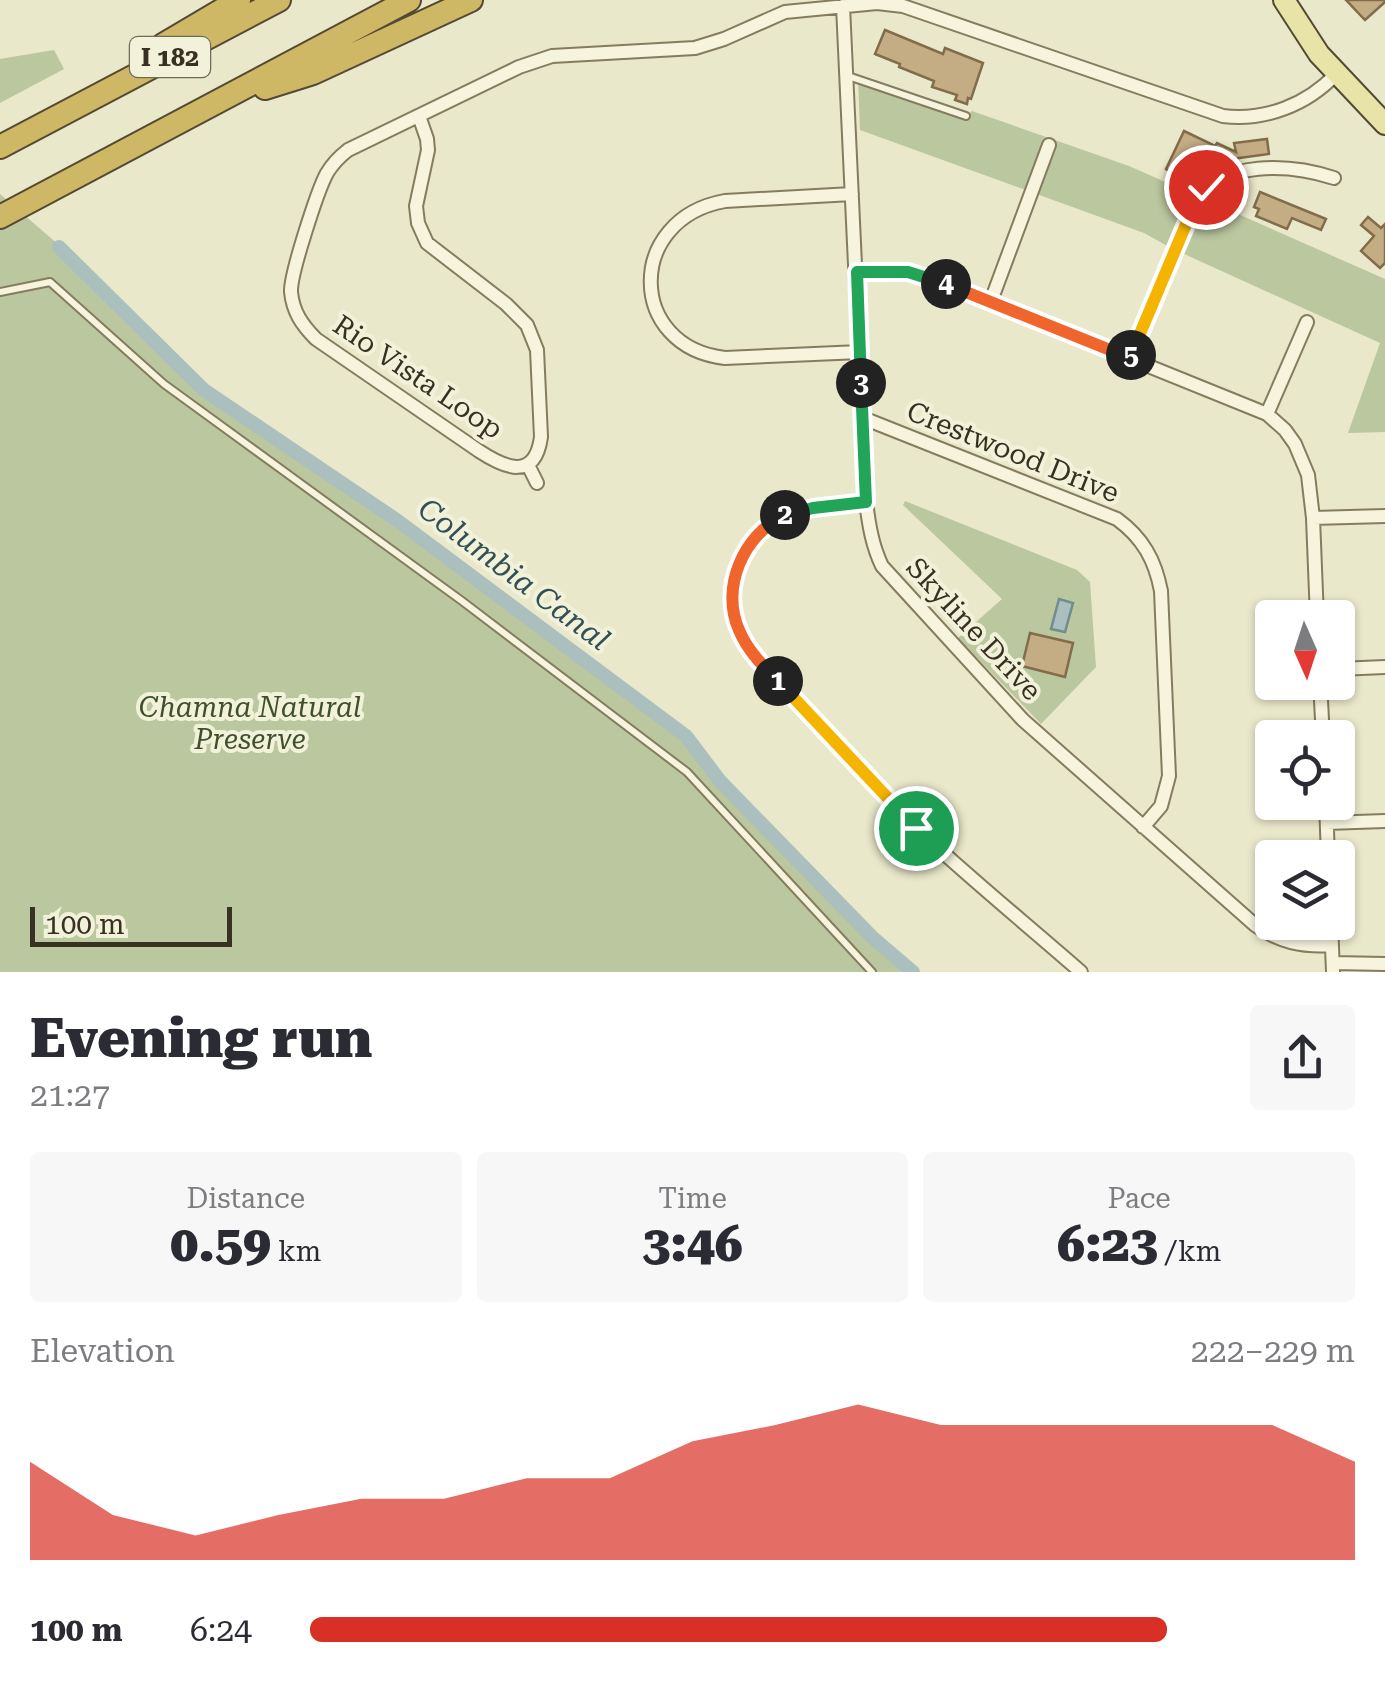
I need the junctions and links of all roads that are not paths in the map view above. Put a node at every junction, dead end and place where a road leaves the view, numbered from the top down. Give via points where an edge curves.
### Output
1 (239, 0) edge
2 (278, 0) edge
3 (408, 0) edge
4 (470, 0) edge
5 (1284, 0) edge
6 (842, 6) junction
7 (1336, 74) junction
8 (847, 75) junction
9 (204, 108) junction
10 (62, 115) junction
11 (419, 116) junction
12 (966, 116) dead end
13 (1385, 124) edge
14 (1049, 145) dead end
15 (0, 148) edge
16 (1334, 178) dead end
17 (852, 194) junction
18 (0, 218) edge
19 (857, 272) junction
20 (0, 292) edge
21 (991, 301) junction
22 (1307, 322) dead end
23 (860, 352) junction
24 (1130, 358) junction
25 (1267, 414) junction
26 (863, 418) junction
27 (528, 465) junction
28 (536, 483) dead end
29 (866, 502) junction
30 (1385, 516) edge
31 (1312, 518) junction
32 (1316, 600) edge
33 (1385, 667) edge
34 (1355, 668) edge
35 (1385, 821) edge
36 (1327, 822) joint
37 (1143, 826) junction
38 (1328, 840) edge
39 (1332, 940) edge
40 (1332, 945) junction
41 (1385, 964) edge
42 (1333, 967) edge
43 (872, 972) edge
44 (1080, 972) edge

1 - 10 highway
2 - 10 highway, I 182
3 - 9 highway, I 182
4 - 9 highway via 312,73
5 - 7 main road
6 - 7 street via 903,6 1230,117 1300,103
6 - 8 street, Skyline Drive
6 - 11 street via 785,12 695,48 552,56
7 - 13 main road
8 - 12 lane
8 - 17 street, Skyline Drive
9 - 18 highway, I 182
10 - 15 highway, I 182
11 - 27 street, Rio Vista Loop via 428,150 416,206 422,234 520,316 535,342 541,437
11 - 27 street, Rio Vista Loop via 336,159 291,283 295,312 316,338 479,451 505,465
14 - 21 street
16 - 24 street via 1281,167 1235,173 1206,187
17 - 19 street, Skyline Drive
17 - 23 street via 708,204 660,240 650,278 658,315 669,330 710,356
19 - 21 street via 908,272
19 - 23 street, Skyline Drive
20 - 43 lane via 50,282 164,384 687,772
21 - 24 street
22 - 25 street
23 - 26 street, Skyline Drive
24 - 25 street
25 - 31 street via 1304,462
26 - 29 street, Skyline Drive
26 - 37 street, Crestwood Drive via 1117,519 1146,548 1161,591 1169,776 1161,806
27 - 28 street
29 - 37 street, Skyline Drive via 875,551 892,579 1024,720
29 - 44 street via 792,512 764,528 734,580 738,630 897,810
30 - 31 street
31 - 32 street
33 - 34 street
35 - 36 street
36 - 38 street
37 - 40 street, Skyline Drive via 1271,936 1304,946
39 - 40 street
40 - 42 street
41 - 42 street

